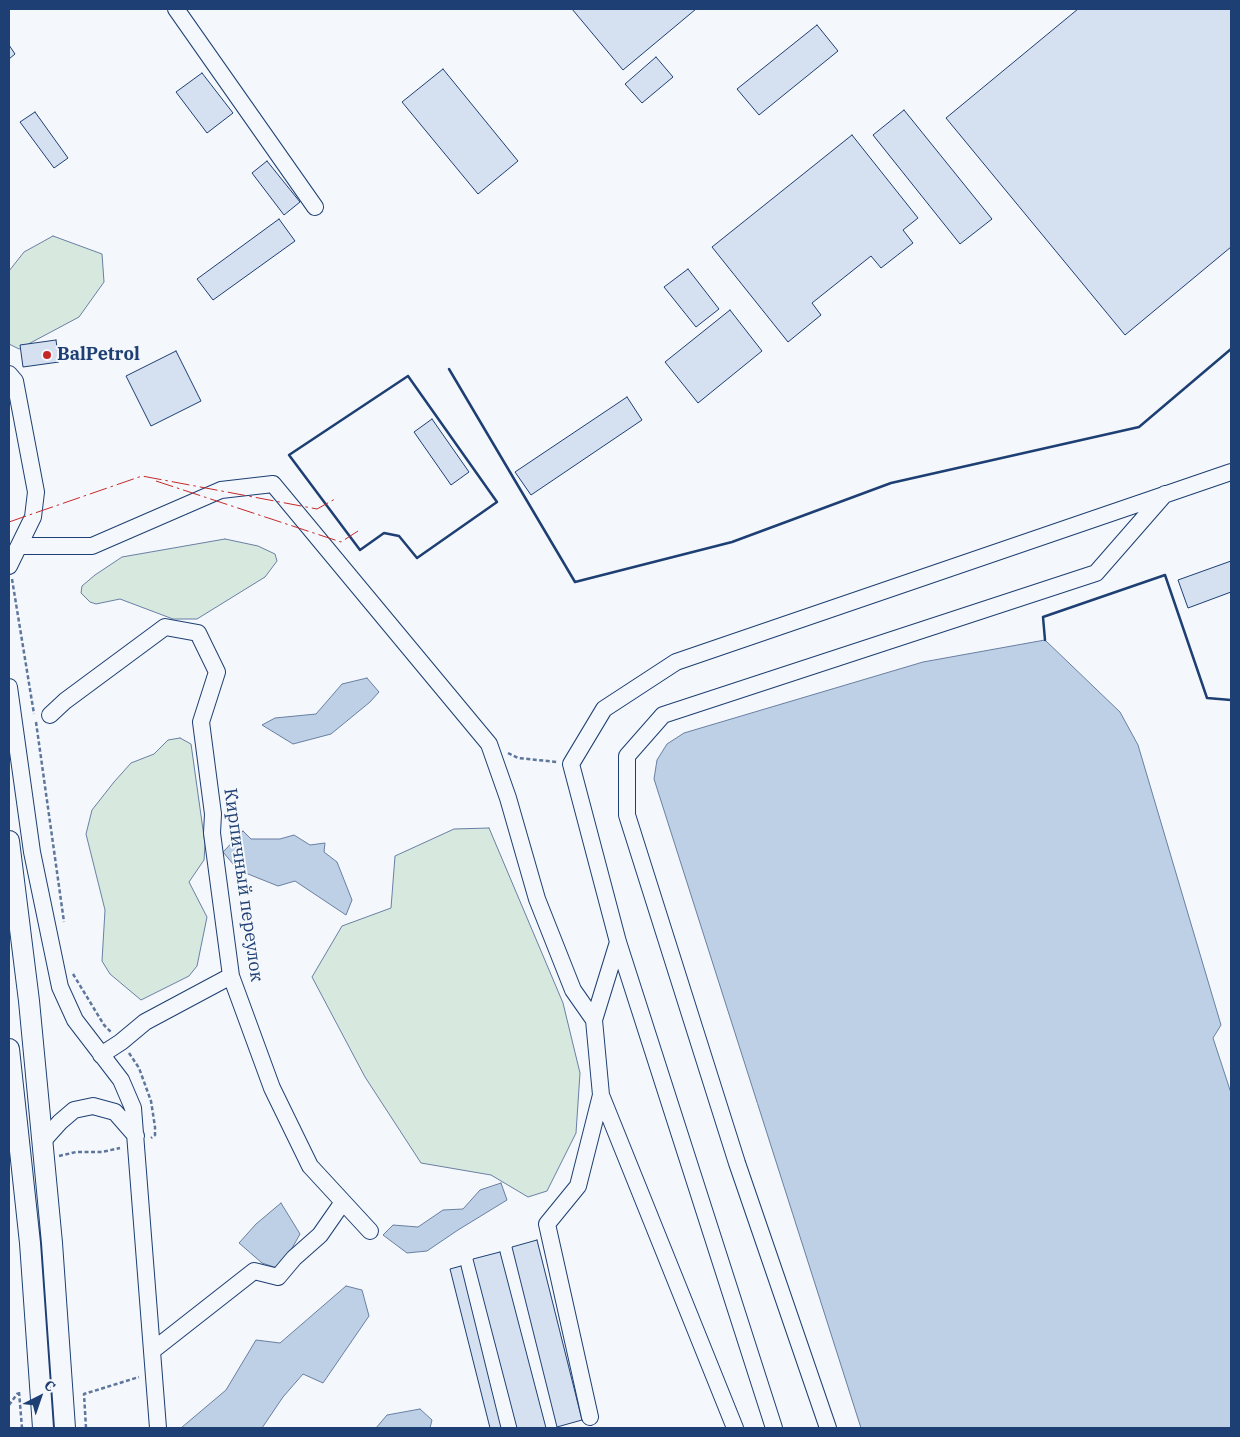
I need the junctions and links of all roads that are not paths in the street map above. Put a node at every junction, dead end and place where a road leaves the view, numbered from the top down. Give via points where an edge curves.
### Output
1 (176, 9) edge
2 (315, 207) dead end
3 (9, 374) edge
4 (1231, 472) edge
5 (1167, 492) junction
6 (19, 546) junction
7 (9, 565) edge
8 (9, 687) edge
9 (50, 715) dead end
10 (9, 841) edge
11 (32, 852) junction
12 (15, 894) junction
13 (618, 942) junction
14 (231, 976) junction
15 (594, 1020) junction
16 (9, 1049) edge
17 (101, 1056) junction
18 (601, 1095) junction
19 (9, 1129) edge
20 (136, 1140) junction
21 (21, 1149) junction
22 (48, 1150) junction
23 (343, 1202) junction
24 (370, 1231) dead end
25 (152, 1352) junction
26 (590, 1417) dead end
27 (43, 1428) edge
28 (65, 1428) edge
29 (158, 1428) edge
30 (735, 1428) edge
31 (774, 1428) edge
32 (828, 1428) edge

1 - 2 street
3 - 6 street via 15,381 36,492 33,517
4 - 5 street
5 - 13 street via 676,662 604,709 570,764
5 - 32 street via 1096,573 663,715 627,756 627,815 737,1162
6 - 7 street
6 - 15 street via 92,546 221,490 273,484 489,744 537,899 573,990
8 - 11 street
9 - 14 street, Кирпичный переулок via 165,627 198,633 217,672 201,722
10 - 12 main road
11 - 12 street
11 - 17 street via 60,987 75,1020
12 - 22 main road
13 - 15 street
13 - 31 street
14 - 17 street via 145,1022
14 - 23 street, Кирпичный переулок via 272,1088 310,1166
15 - 18 street
16 - 21 main road
17 - 20 street via 121,1080 133,1108
18 - 26 street via 578,1186 547,1224
18 - 30 street
19 - 21 street
20 - 22 street via 115,1112 93,1106 74,1110 60,1122
20 - 25 street
21 - 27 main road
22 - 28 main road
23 - 24 street, Кирпичный переулок
23 - 25 street via 320,1235 278,1276 254,1271
25 - 29 street

